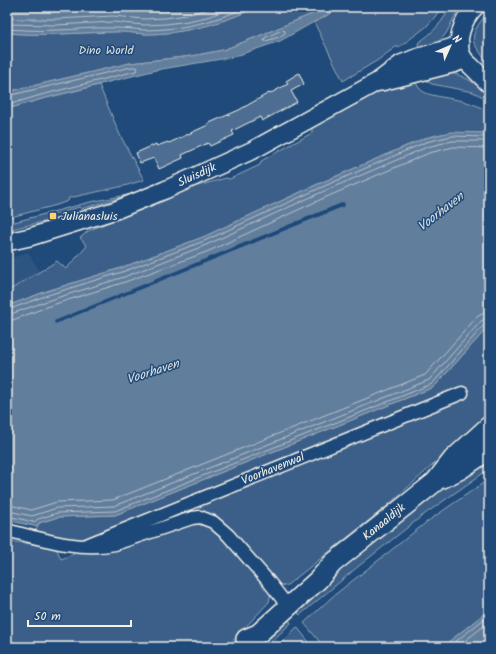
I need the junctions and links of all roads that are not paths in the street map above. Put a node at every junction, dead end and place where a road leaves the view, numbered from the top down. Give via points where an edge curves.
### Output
1 (475, 7) edge
2 (462, 52) junction
3 (489, 84) edge
4 (7, 242) edge
5 (462, 393) dead end
6 (489, 426) edge
7 (489, 450) edge
8 (435, 482) junction
9 (7, 532) edge
10 (84, 546) junction
11 (333, 563) junction
12 (283, 600) junction
13 (242, 643) edge

1 - 2 street via 463,25
2 - 3 street
2 - 4 street, Sluisdijk via 456,63 377,82 253,150 165,190 116,210
5 - 10 street, Voorhavenwal
6 - 8 main road, Kanaaldijk via 453,459
7 - 8 main road, Kanaaldijk via 461,469
8 - 11 main road, Kanaaldijk
9 - 10 street
10 - 12 street via 115,544 200,517 214,522 228,535
11 - 12 main road, Kanaaldijk via 313,573
11 - 13 main road, Kanaaldijk via 318,580 258,634
12 - 13 main road, Kanaaldijk via 252,628

